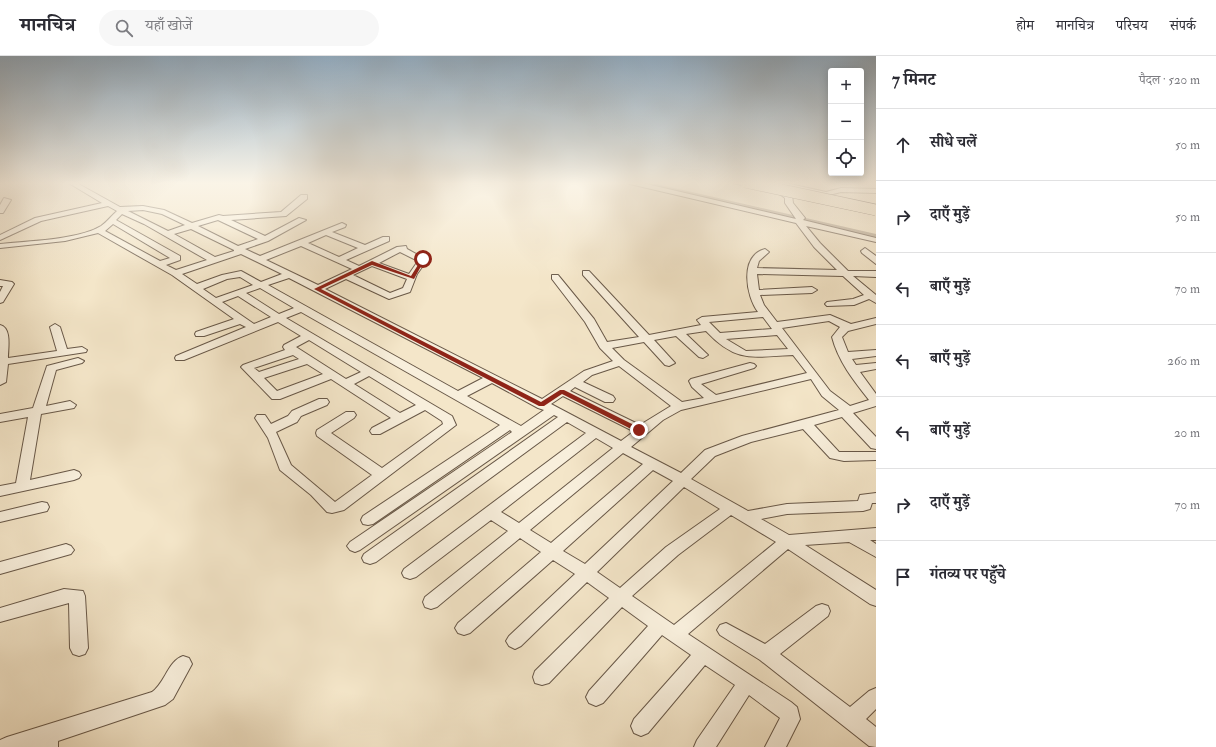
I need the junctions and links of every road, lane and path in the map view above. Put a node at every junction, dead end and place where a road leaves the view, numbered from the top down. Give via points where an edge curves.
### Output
1 (60, 214) edge
2 (116, 214) edge
3 (130, 214) edge
4 (168, 214) edge
5 (280, 214) edge
6 (771, 214) edge
7 (796, 214) edge
8 (222, 218) junction
9 (302, 220) dead end
10 (113, 221) junction
11 (800, 221) junction
12 (342, 225) dead end
13 (192, 226) junction
14 (98, 230) junction
15 (325, 232) junction
16 (2, 234) edge
17 (166, 234) junction
18 (386, 238) dead end
19 (265, 239) junction
20 (876, 240) edge
21 (301, 243) junction
22 (0, 246) edge
23 (365, 248) junction
24 (239, 250) junction
25 (197, 251) junction
26 (865, 251) dead end
27 (765, 252) dead end
28 (177, 258) junction
29 (214, 260) junction
30 (258, 260) junction
31 (338, 260) junction
32 (876, 261) edge
33 (372, 263) junction
34 (160, 264) junction
35 (359, 269) junction
36 (753, 271) junction
37 (175, 273) junction
38 (586, 273) dead end
39 (845, 273) junction
40 (876, 274) edge
41 (288, 275) junction
42 (346, 275) junction
43 (555, 277) dead end
44 (412, 278) junction
45 (0, 283) edge
46 (261, 285) junction
47 (196, 288) junction
48 (317, 289) junction
49 (812, 290) dead end
50 (238, 293) junction
51 (754, 293) junction
52 (873, 298) edge
53 (0, 300) edge
54 (216, 301) junction
55 (830, 304) dead end
56 (302, 308) junction
57 (765, 314) junction
58 (277, 318) junction
59 (242, 320) junction
60 (876, 321) edge
61 (55, 327) dead end
62 (709, 327) junction
63 (849, 327) junction
64 (0, 328) edge
65 (253, 328) junction
66 (776, 329) junction
67 (678, 332) junction
68 (200, 334) dead end
69 (309, 336) junction
70 (719, 336) junction
71 (645, 338) junction
72 (604, 346) junction
73 (82, 350) dead end
74 (292, 351) junction
75 (795, 352) junction
76 (63, 353) junction
77 (876, 353) edge
78 (703, 355) dead end
79 (845, 356) junction
80 (180, 358) dead end
81 (307, 360) junction
82 (78, 361) dead end
83 (2, 362) junction
84 (620, 362) junction
85 (669, 363) dead end
86 (750, 366) dead end
87 (876, 366) edge
88 (854, 369) junction
89 (370, 372) junction
90 (332, 375) junction
91 (814, 375) junction
92 (256, 377) junction
93 (491, 379) junction
94 (0, 382) edge
95 (574, 382) junction
96 (345, 384) junction
97 (562, 391) junction
98 (458, 396) junction
99 (609, 399) dead end
100 (713, 399) junction
101 (324, 402) dead end
102 (876, 402) edge
103 (70, 405) dead end
104 (425, 405) junction
105 (679, 406) junction
106 (547, 408) junction
107 (846, 410) junction
108 (37, 412) junction
109 (350, 415) dead end
110 (566, 417) junction
111 (261, 418) dead end
112 (0, 419) edge
113 (401, 419) junction
114 (806, 424) junction
115 (509, 425) junction
116 (269, 430) junction
117 (376, 431) dead end
118 (640, 431) junction
119 (522, 432) junction
120 (595, 433) junction
121 (876, 445) edge
122 (622, 448) junction
123 (876, 456) edge
124 (652, 464) junction
125 (381, 474) junction
126 (74, 475) dead end
127 (682, 480) junction
128 (22, 486) junction
129 (0, 491) edge
130 (876, 498) edge
131 (42, 507) dead end
132 (731, 508) junction
133 (490, 512) junction
134 (0, 517) edge
135 (746, 517) junction
136 (368, 520) dead end
137 (520, 532) junction
138 (876, 534) edge
139 (851, 536) junction
140 (787, 541) junction
141 (356, 546) dead end
142 (66, 550) dead end
143 (876, 550) edge
144 (552, 551) junction
145 (370, 558) dead end
146 (0, 568) edge
147 (410, 573) dead end
148 (586, 573) junction
149 (621, 597) junction
150 (876, 599) edge
151 (431, 602) dead end
152 (822, 611) dead end
153 (0, 616) edge
154 (464, 628) dead end
155 (667, 630) junction
156 (726, 630) dead end
157 (515, 641) dead end
158 (79, 648) dead end
159 (703, 654) junction
160 (766, 654) junction
161 (183, 664) dead end
162 (542, 677) dead end
163 (747, 683) junction
164 (596, 697) dead end
165 (876, 697) edge
166 (851, 719) junction
167 (641, 726) dead end
168 (874, 734) edge
169 (48, 741) edge
170 (7, 747) edge
171 (704, 747) edge
172 (775, 747) edge

1 - 16 street via 38,219
2 - 10 street
3 - 17 street
4 - 13 street
5 - 8 street
6 - 11 street
7 - 11 street
8 - 13 street
8 - 19 street
9 - 19 street
10 - 14 street
10 - 28 street
11 - 20 street
11 - 39 street via 817,245
12 - 15 street
13 - 17 street
13 - 24 street
14 - 22 street via 59,239
14 - 34 street
15 - 21 street
15 - 23 street
17 - 25 street
18 - 23 street
19 - 24 street
21 - 30 street
21 - 31 street
23 - 31 street
24 - 29 street
24 - 30 street
25 - 28 street
25 - 29 street
26 - 32 street
27 - 36 street via 754,262
28 - 34 street
29 - 37 street
30 - 41 street
31 - 35 street
33 - 35 street
33 - 44 street
33 - 44 street via 402,249 423,260
34 - 37 street
35 - 42 street
36 - 39 street
36 - 51 street
37 - 47 street
38 - 71 street
39 - 40 street
39 - 52 street
41 - 46 street
41 - 48 street
42 - 44 street via 391,296 407,290
42 - 48 street
43 - 72 street via 590,321
45 - 53 street via 9,284
46 - 47 street via 238,273
46 - 50 street
46 - 56 street
47 - 54 street
48 - 93 street
49 - 51 street
50 - 54 street
50 - 58 street
51 - 57 street
52 - 55 street
54 - 59 street
56 - 58 street
56 - 98 street
57 - 62 street via 703,319
57 - 66 street
58 - 65 street
58 - 69 street
59 - 65 street
59 - 68 street
60 - 63 street
61 - 76 street
62 - 67 street
62 - 70 street
63 - 66 street via 832,318
63 - 79 street via 837,337
64 - 83 street
65 - 80 street
66 - 70 street
66 - 75 street
67 - 71 street
67 - 78 street
69 - 74 street via 289,346
69 - 89 street
70 - 75 street via 732,349 742,354
71 - 72 street
71 - 85 street
72 - 84 street
73 - 76 street
74 - 81 street
74 - 92 street via 247,366
75 - 91 street
76 - 83 street
77 - 79 street
79 - 88 street
81 - 90 street
81 - 92 street
82 - 108 street via 51,368
83 - 94 street
84 - 95 street via 593,370
84 - 105 street
86 - 100 street via 695,381 696,385
87 - 88 street
88 - 102 street
89 - 96 street
89 - 104 street
90 - 92 street via 278,396
90 - 96 street
91 - 100 street
91 - 107 street via 826,393
93 - 98 street
93 - 106 street
95 - 97 street
95 - 99 street
96 - 113 street
97 - 106 street
97 - 118 street
98 - 115 street
100 - 105 street
101 - 116 street via 296,414 293,419
102 - 107 street
103 - 108 street
104 - 113 street
104 - 125 street via 448,419 449,426
105 - 118 street via 658,417
106 - 110 street
106 - 119 street
107 - 114 street
107 - 121 street
108 - 112 street
108 - 128 street
109 - 125 street via 322,433
110 - 120 street
110 - 145 street
111 - 116 street
113 - 117 street
114 - 123 street via 835,455
114 - 127 street via 721,448 710,453
115 - 119 street
115 - 136 street
116 - 125 street via 285,467 330,507 338,506
118 - 122 street
119 - 141 street
120 - 122 street
120 - 133 street
122 - 124 street
122 - 137 street
124 - 127 street
124 - 144 street
126 - 128 street
127 - 132 street
127 - 148 street
128 - 129 street
130 - 135 street via 865,499 863,506 787,509
131 - 134 street
132 - 135 street
132 - 149 street via 672,551
133 - 137 street
133 - 147 street
135 - 140 street
137 - 144 street
137 - 151 street
138 - 139 street
139 - 140 street
139 - 143 street
140 - 150 street
140 - 155 street
142 - 146 street
144 - 148 street
144 - 154 street
148 - 149 street
148 - 157 street
149 - 155 street
149 - 162 street
152 - 160 street
153 - 158 street via 64,596 77,596
155 - 159 street
155 - 164 street
156 - 160 street
159 - 163 street
159 - 167 street
160 - 166 street
161 - 169 street via 166,693 158,699
163 - 171 street
163 - 172 street via 790,714 790,719
165 - 166 street
166 - 168 street
169 - 170 street

